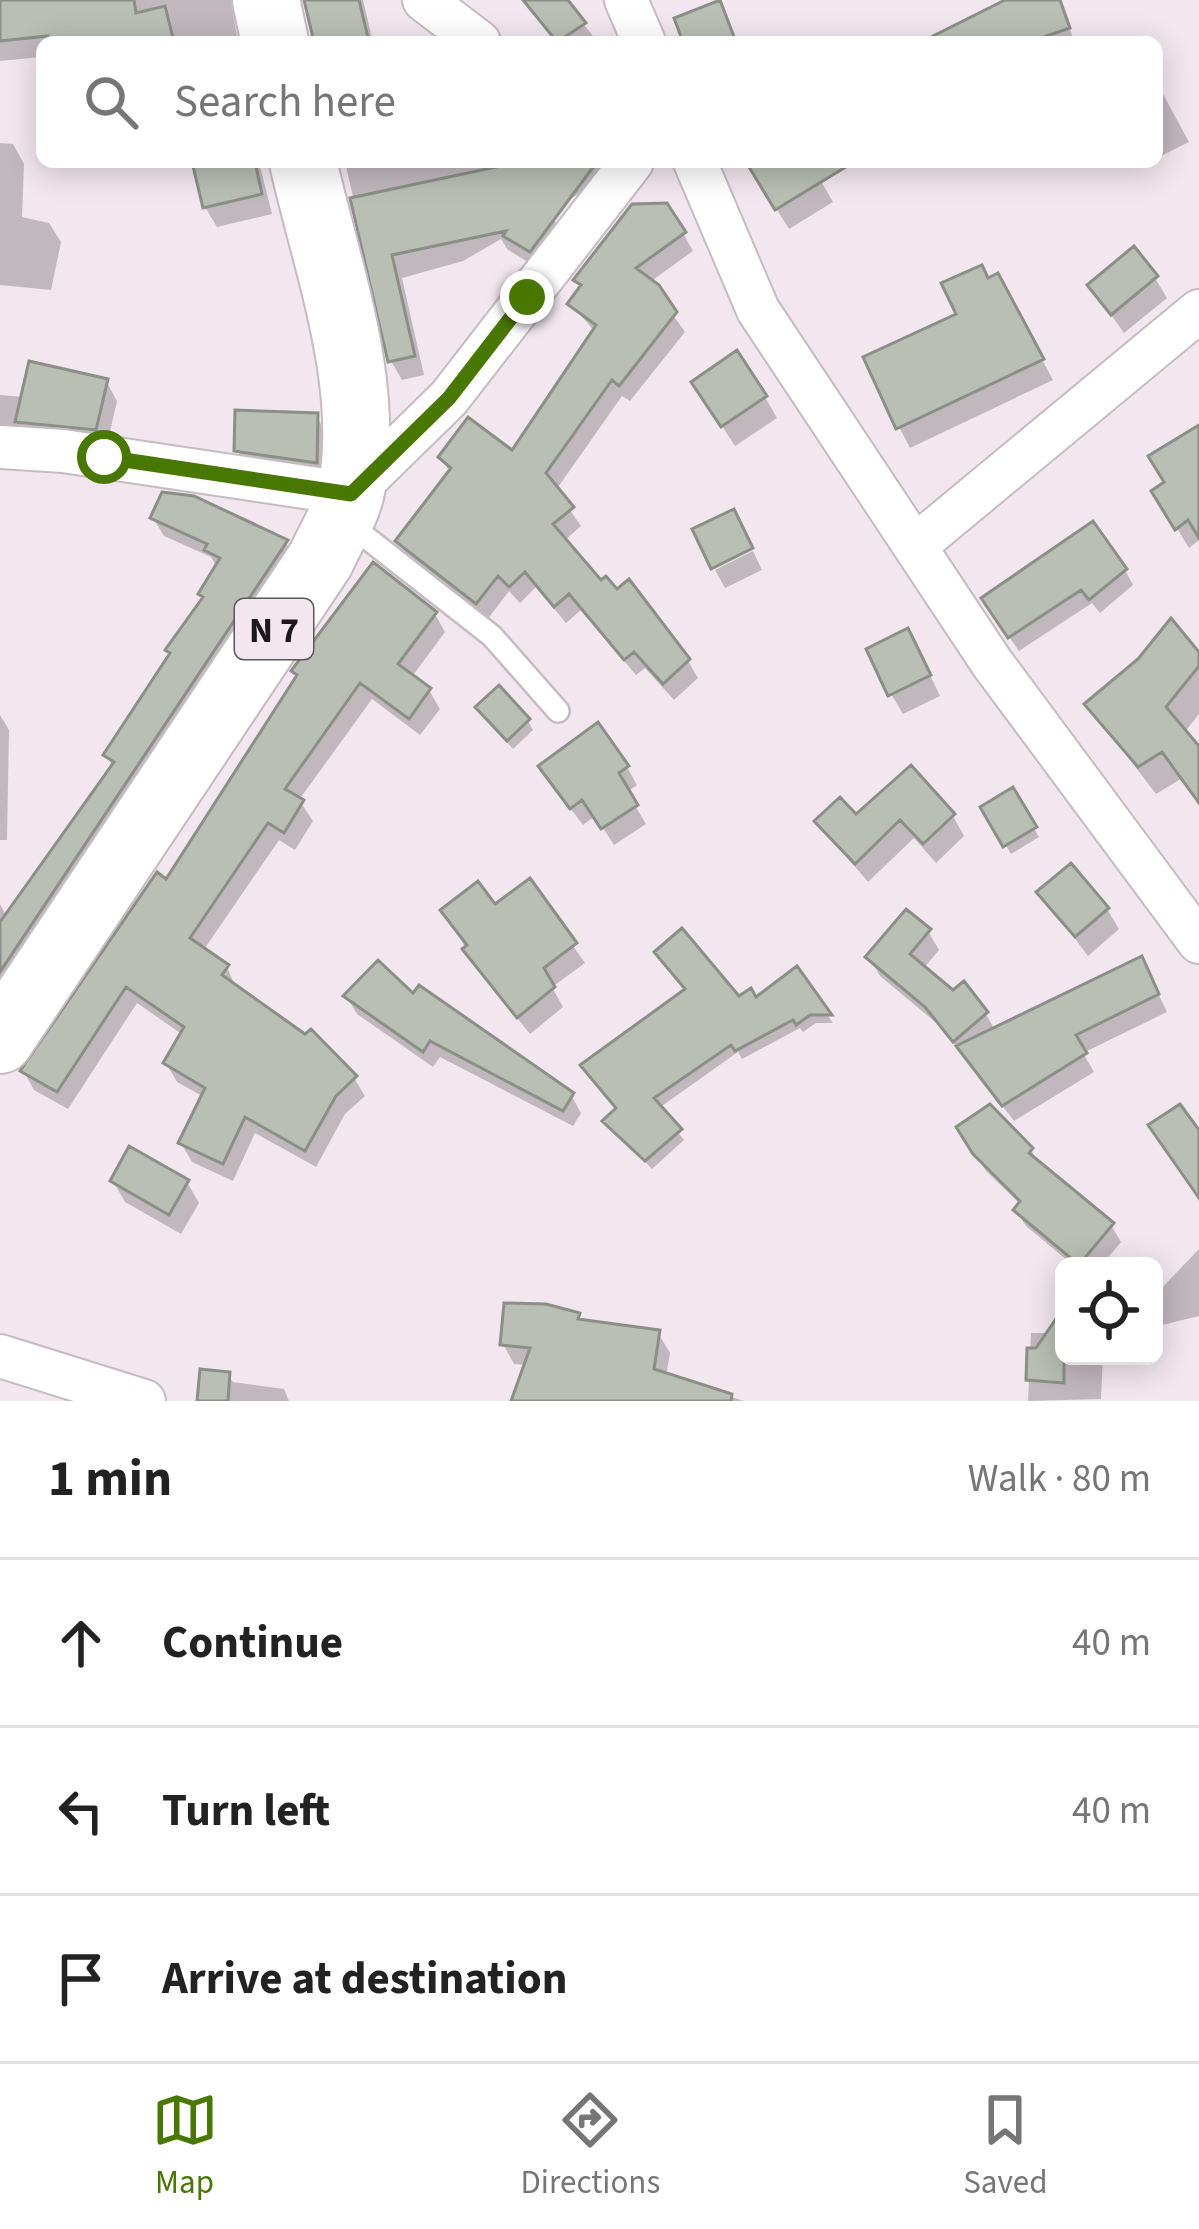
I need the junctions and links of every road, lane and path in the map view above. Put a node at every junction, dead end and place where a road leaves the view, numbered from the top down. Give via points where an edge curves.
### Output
1 (266, 0) edge
2 (424, 0) edge
3 (626, 0) edge
4 (274, 36) edge
5 (471, 36) edge
6 (641, 36) edge
7 (304, 168) edge
8 (627, 168) edge
9 (698, 168) edge
10 (1199, 311) edge
11 (0, 447) edge
12 (345, 505) junction
13 (915, 545) junction
14 (558, 712) dead end
15 (1199, 942) edge
16 (0, 1040) edge
17 (0, 1356) edge
18 (144, 1401) edge

1 - 4 main road
2 - 5 street
3 - 6 street
7 - 12 main road, N 7 via 347,358 355,434
8 - 12 street via 449,398
9 - 13 street via 758,310
10 - 13 street
11 - 12 street via 63,451
12 - 14 lane via 492,636
12 - 16 main road, N 7 via 321,559
13 - 15 street via 992,663
17 - 18 street

